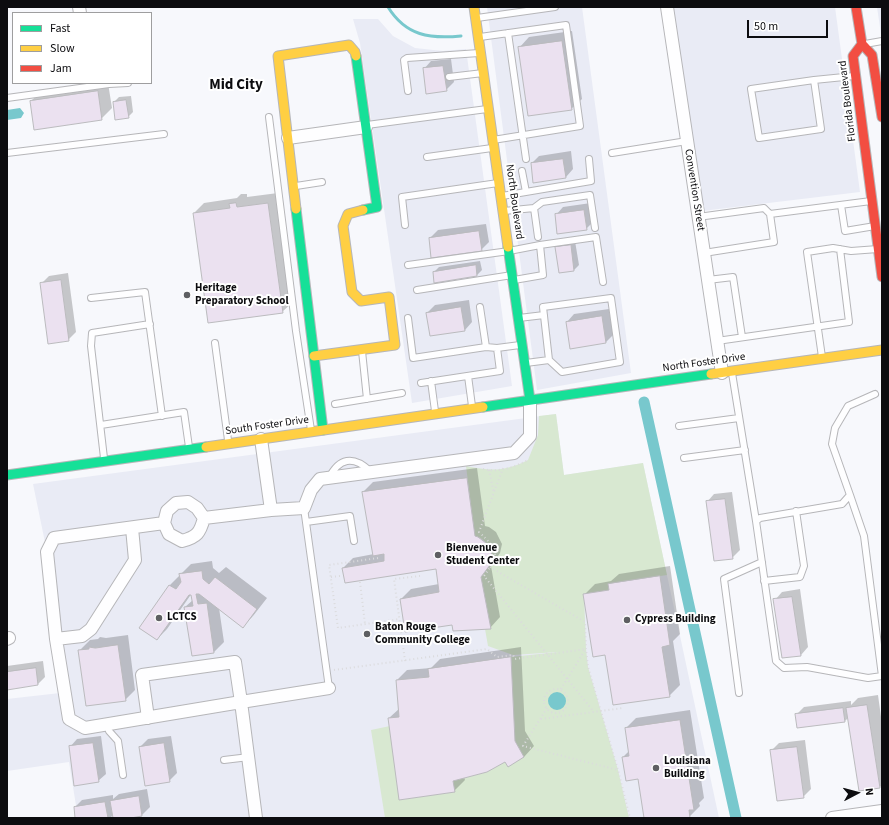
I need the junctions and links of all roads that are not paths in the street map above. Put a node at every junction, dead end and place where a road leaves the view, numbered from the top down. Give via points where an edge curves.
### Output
1 (474, 7) edge
2 (502, 7) edge
3 (554, 7) edge
4 (667, 7) edge
5 (856, 7) edge
6 (503, 14) junction
7 (475, 18) junction
8 (508, 33) junction
9 (478, 38) junction
10 (882, 41) edge
11 (862, 44) junction
12 (480, 53) junction
13 (483, 73) junction
14 (856, 76) junction
15 (449, 77) dead end
16 (814, 80) junction
17 (109, 84) edge
18 (408, 91) dead end
19 (7, 98) edge
20 (488, 108) junction
21 (269, 117) dead end
22 (882, 117) edge
23 (366, 126) junction
24 (164, 134) dead end
25 (523, 135) junction
26 (288, 138) junction
27 (687, 141) junction
28 (493, 144) junction
29 (7, 153) edge
30 (612, 153) dead end
31 (427, 157) dead end
32 (526, 159) dead end
33 (589, 159) dead end
34 (522, 171) dead end
35 (322, 182) dead end
36 (499, 183) junction
37 (294, 186) junction
38 (526, 192) junction
39 (501, 196) junction
40 (872, 201) junction
41 (841, 205) junction
42 (534, 208) junction
43 (503, 211) junction
44 (770, 214) junction
45 (698, 217) junction
46 (405, 225) dead end
47 (875, 226) junction
48 (595, 228) dead end
49 (538, 237) dead end
50 (540, 245) junction
51 (840, 249) junction
52 (878, 249) junction
53 (509, 251) junction
54 (704, 253) junction
55 (408, 265) dead end
56 (882, 277) edge
57 (512, 278) junction
58 (708, 280) junction
59 (603, 282) dead end
60 (417, 290) dead end
61 (91, 298) dead end
62 (480, 307) dead end
63 (544, 315) junction
64 (408, 318) dead end
65 (518, 318) junction
66 (150, 324) junction
67 (818, 326) junction
68 (742, 337) junction
69 (717, 341) junction
70 (215, 343) dead end
71 (522, 344) junction
72 (486, 346) junction
73 (497, 348) junction
74 (361, 350) junction
75 (882, 350) edge
76 (314, 356) junction
77 (822, 358) junction
78 (549, 360) junction
79 (525, 364) junction
80 (727, 372) junction
81 (468, 376) junction
82 (431, 381) junction
83 (421, 383) dead end
84 (402, 393) dead end
85 (875, 394) dead end
86 (368, 399) junction
87 (530, 400) junction
88 (335, 404) dead end
89 (473, 409) junction
90 (435, 414) junction
91 (162, 416) junction
92 (740, 418) junction
93 (101, 425) junction
94 (679, 426) dead end
95 (323, 430) junction
96 (311, 432) junction
97 (261, 439) junction
98 (229, 443) junction
99 (189, 449) junction
100 (745, 450) junction
101 (684, 458) dead end
102 (105, 461) junction
103 (7, 475) edge
104 (850, 495) junction
105 (304, 508) junction
106 (271, 510) junction
107 (796, 511) junction
108 (204, 518) junction
109 (756, 521) junction
110 (306, 522) junction
111 (164, 523) junction
112 (132, 528) junction
113 (354, 541) dead end
114 (762, 562) junction
115 (764, 581) junction
116 (56, 639) junction
117 (882, 676) edge
118 (329, 688) joint
119 (739, 693) dead end
120 (241, 702) junction
121 (148, 718) junction
122 (107, 724) junction
123 (249, 756) junction
124 (224, 760) dead end
125 (123, 775) dead end
126 (882, 811) edge
127 (866, 816) edge
128 (256, 818) edge
129 (832, 818) edge

1 - 7 street, North Boulevard
2 - 6 lane
3 - 6 lane
4 - 27 street, Convention Street
5 - 11 street
6 - 7 lane
7 - 9 street, North Boulevard
8 - 9 lane
8 - 25 lane
8 - 25 lane via 566,25 580,126
9 - 12 street, North Boulevard
10 - 11 lane
11 - 14 street, Florida Boulevard via 853,56
11 - 22 street via 872,55
12 - 13 street, North Boulevard
12 - 18 lane via 407,58 404,60
13 - 15 lane
13 - 20 street, North Boulevard
14 - 16 lane
14 - 40 street, Florida Boulevard
16 - 16 lane via 751,89 759,138 821,129
17 - 19 lane
20 - 23 lane
20 - 28 street, North Boulevard
21 - 96 lane
23 - 26 street
23 - 26 street via 355,52 348,45 278,56
23 - 74 street via 377,207 348,214 343,226 352,292 361,301 389,297 395,344
24 - 29 lane
25 - 28 lane
25 - 32 lane
26 - 37 street
27 - 30 lane
27 - 45 street, Convention Street
28 - 31 lane
28 - 36 street, North Boulevard
33 - 38 lane via 592,181
34 - 38 lane
35 - 37 lane
36 - 39 street, North Boulevard
36 - 46 lane via 402,197
37 - 76 street
38 - 39 lane
39 - 43 street, North Boulevard
40 - 41 lane
40 - 47 street, Florida Boulevard
41 - 44 lane
41 - 47 lane via 846,231
42 - 43 lane
42 - 48 lane via 542,202 590,195
42 - 49 lane
43 - 53 street, North Boulevard
44 - 45 lane via 764,208
44 - 54 lane via 774,242
45 - 54 street, Convention Street
47 - 52 street, Florida Boulevard
50 - 53 lane
50 - 57 lane via 543,275
50 - 59 lane via 596,237
51 - 52 lane
51 - 67 lane via 849,322
51 - 67 lane via 807,252
52 - 56 street, Florida Boulevard
53 - 55 lane
53 - 57 street, North Boulevard
54 - 58 street, Convention Street
57 - 60 lane
57 - 65 street, North Boulevard
58 - 68 lane via 733,277
58 - 69 street, Convention Street
61 - 66 lane via 145,292
62 - 72 lane
63 - 65 lane
63 - 78 lane
63 - 78 lane via 543,307 612,298 620,362 562,372
64 - 72 lane via 413,358
65 - 71 street, North Boulevard
66 - 91 lane
66 - 93 lane via 92,333 91,346
67 - 68 lane
67 - 77 lane
68 - 69 lane
69 - 80 street, Convention Street
70 - 98 lane
71 - 73 lane
71 - 79 street, North Boulevard
72 - 73 lane
73 - 81 lane via 500,371
74 - 76 street
74 - 86 lane
75 - 77 street, North Foster Drive
76 - 95 street
77 - 80 street, North Foster Drive
78 - 79 lane
79 - 87 street, North Boulevard
80 - 87 street, North Foster Drive
80 - 92 lane
81 - 82 lane
81 - 89 lane
82 - 83 lane
82 - 90 lane
84 - 86 lane
85 - 104 lane via 848,406 835,428 832,444
86 - 88 lane
87 - 89 street, South Foster Drive
87 - 105 street via 530,436 514,453 320,480 311,490
89 - 90 street, South Foster Drive
90 - 95 street, South Foster Drive
91 - 93 lane
91 - 99 lane via 184,412
92 - 94 lane
92 - 100 lane
93 - 102 lane
95 - 96 street, South Foster Drive
96 - 97 street, South Foster Drive
97 - 98 street, South Foster Drive
97 - 106 street
98 - 99 street, South Foster Drive
99 - 102 street, South Foster Drive
100 - 101 lane
100 - 109 lane
102 - 103 street, South Foster Drive
104 - 107 lane via 842,504
104 - 117 lane via 864,536
105 - 106 street
105 - 110 lane
106 - 108 street
107 - 109 lane
107 - 115 lane via 804,566 800,577
108 - 111 street via 197,508 188,502 176,503 167,511
108 - 111 street via 201,528 193,538 182,541 169,534
109 - 114 lane
110 - 113 lane via 350,516
110 - 118 lane
111 - 112 street
112 - 116 street via 136,560 91,629 82,636
112 - 116 street via 54,538 47,552
114 - 115 lane
114 - 119 lane via 724,579
115 - 117 lane via 776,661 784,668 807,668 868,678
116 - 122 street via 69,719 85,728
118 - 120 street
120 - 121 street
120 - 121 street via 235,662 142,674
120 - 123 street
121 - 122 street
122 - 125 lane via 109,731 118,741
123 - 124 lane
123 - 128 street
126 - 127 street
127 - 129 street

